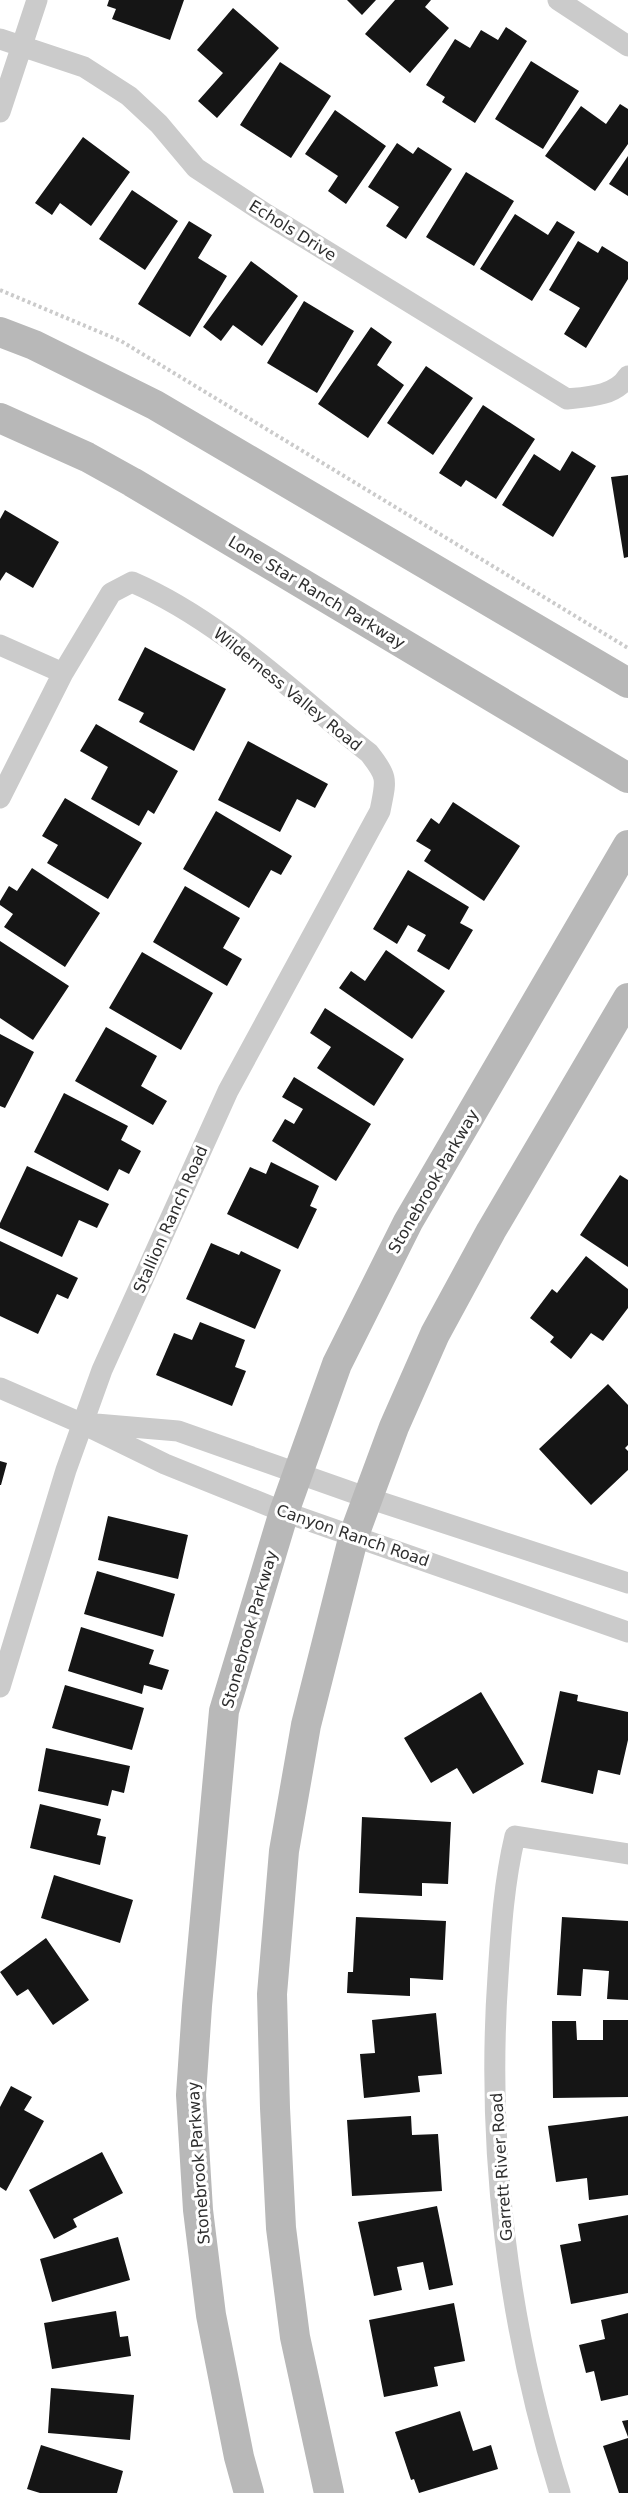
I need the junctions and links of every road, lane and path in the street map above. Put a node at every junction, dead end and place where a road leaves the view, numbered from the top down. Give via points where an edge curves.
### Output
1 (37, 0) edge
2 (558, 0) edge
3 (0, 39) edge
4 (628, 46) edge
5 (23, 47) junction
6 (0, 112) edge
7 (0, 290) edge
8 (0, 332) edge
9 (628, 376) edge
10 (0, 418) edge
11 (0, 645) edge
12 (628, 648) edge
13 (63, 673) junction
14 (628, 683) edge
15 (384, 772) joint
16 (628, 778) edge
17 (0, 798) edge
18 (628, 845) edge
19 (628, 998) edge
20 (0, 1388) edge
21 (83, 1424) junction
22 (297, 1471) junction
23 (368, 1498) junction
24 (284, 1512) junction
25 (354, 1535) junction
26 (628, 1583) edge
27 (628, 1632) edge
28 (0, 1686) edge
29 (628, 1854) edge
30 (249, 2493) edge
31 (329, 2493) edge
32 (560, 2493) edge

1 - 5 street
2 - 4 street
3 - 5 street, Echols Drive
5 - 6 street
5 - 9 street, Echols Drive via 84,67 129,96 196,168 567,399 601,396
7 - 12 path via 121,341
8 - 14 main road via 155,405
10 - 16 main road, Lone Star Ranch Parkway via 132,482
11 - 13 street
13 - 15 street, Wilderness Valley Road via 111,592 132,582 162,595 232,641 369,753
13 - 17 street
15 - 21 street, Stallion Ranch Road via 380,811 228,1091 102,1370
18 - 22 main road, Stonebrook Parkway via 408,1222 337,1364
19 - 23 main road via 490,1231 435,1334
20 - 21 street, Canyon Ranch Road
21 - 22 street, Canyon Ranch Road via 178,1431
21 - 24 street, Canyon Ranch Road via 165,1464
21 - 28 street, Stallion Ranch Road
22 - 23 street, Canyon Ranch Road
22 - 24 main road, Stonebrook Parkway
23 - 25 main road
23 - 26 street, Canyon Ranch Road
24 - 25 street, Canyon Ranch Road
24 - 30 main road, Stonebrook Parkway via 224,1711 191,2095 198,2210 212,2315 238,2457
25 - 27 street, Canyon Ranch Road
25 - 31 main road via 306,1725 284,1851 272,1994 281,2228 295,2337
29 - 32 street, Garrett River Road via 515,1836 503,1912 495,2080 505,2239 531,2388

